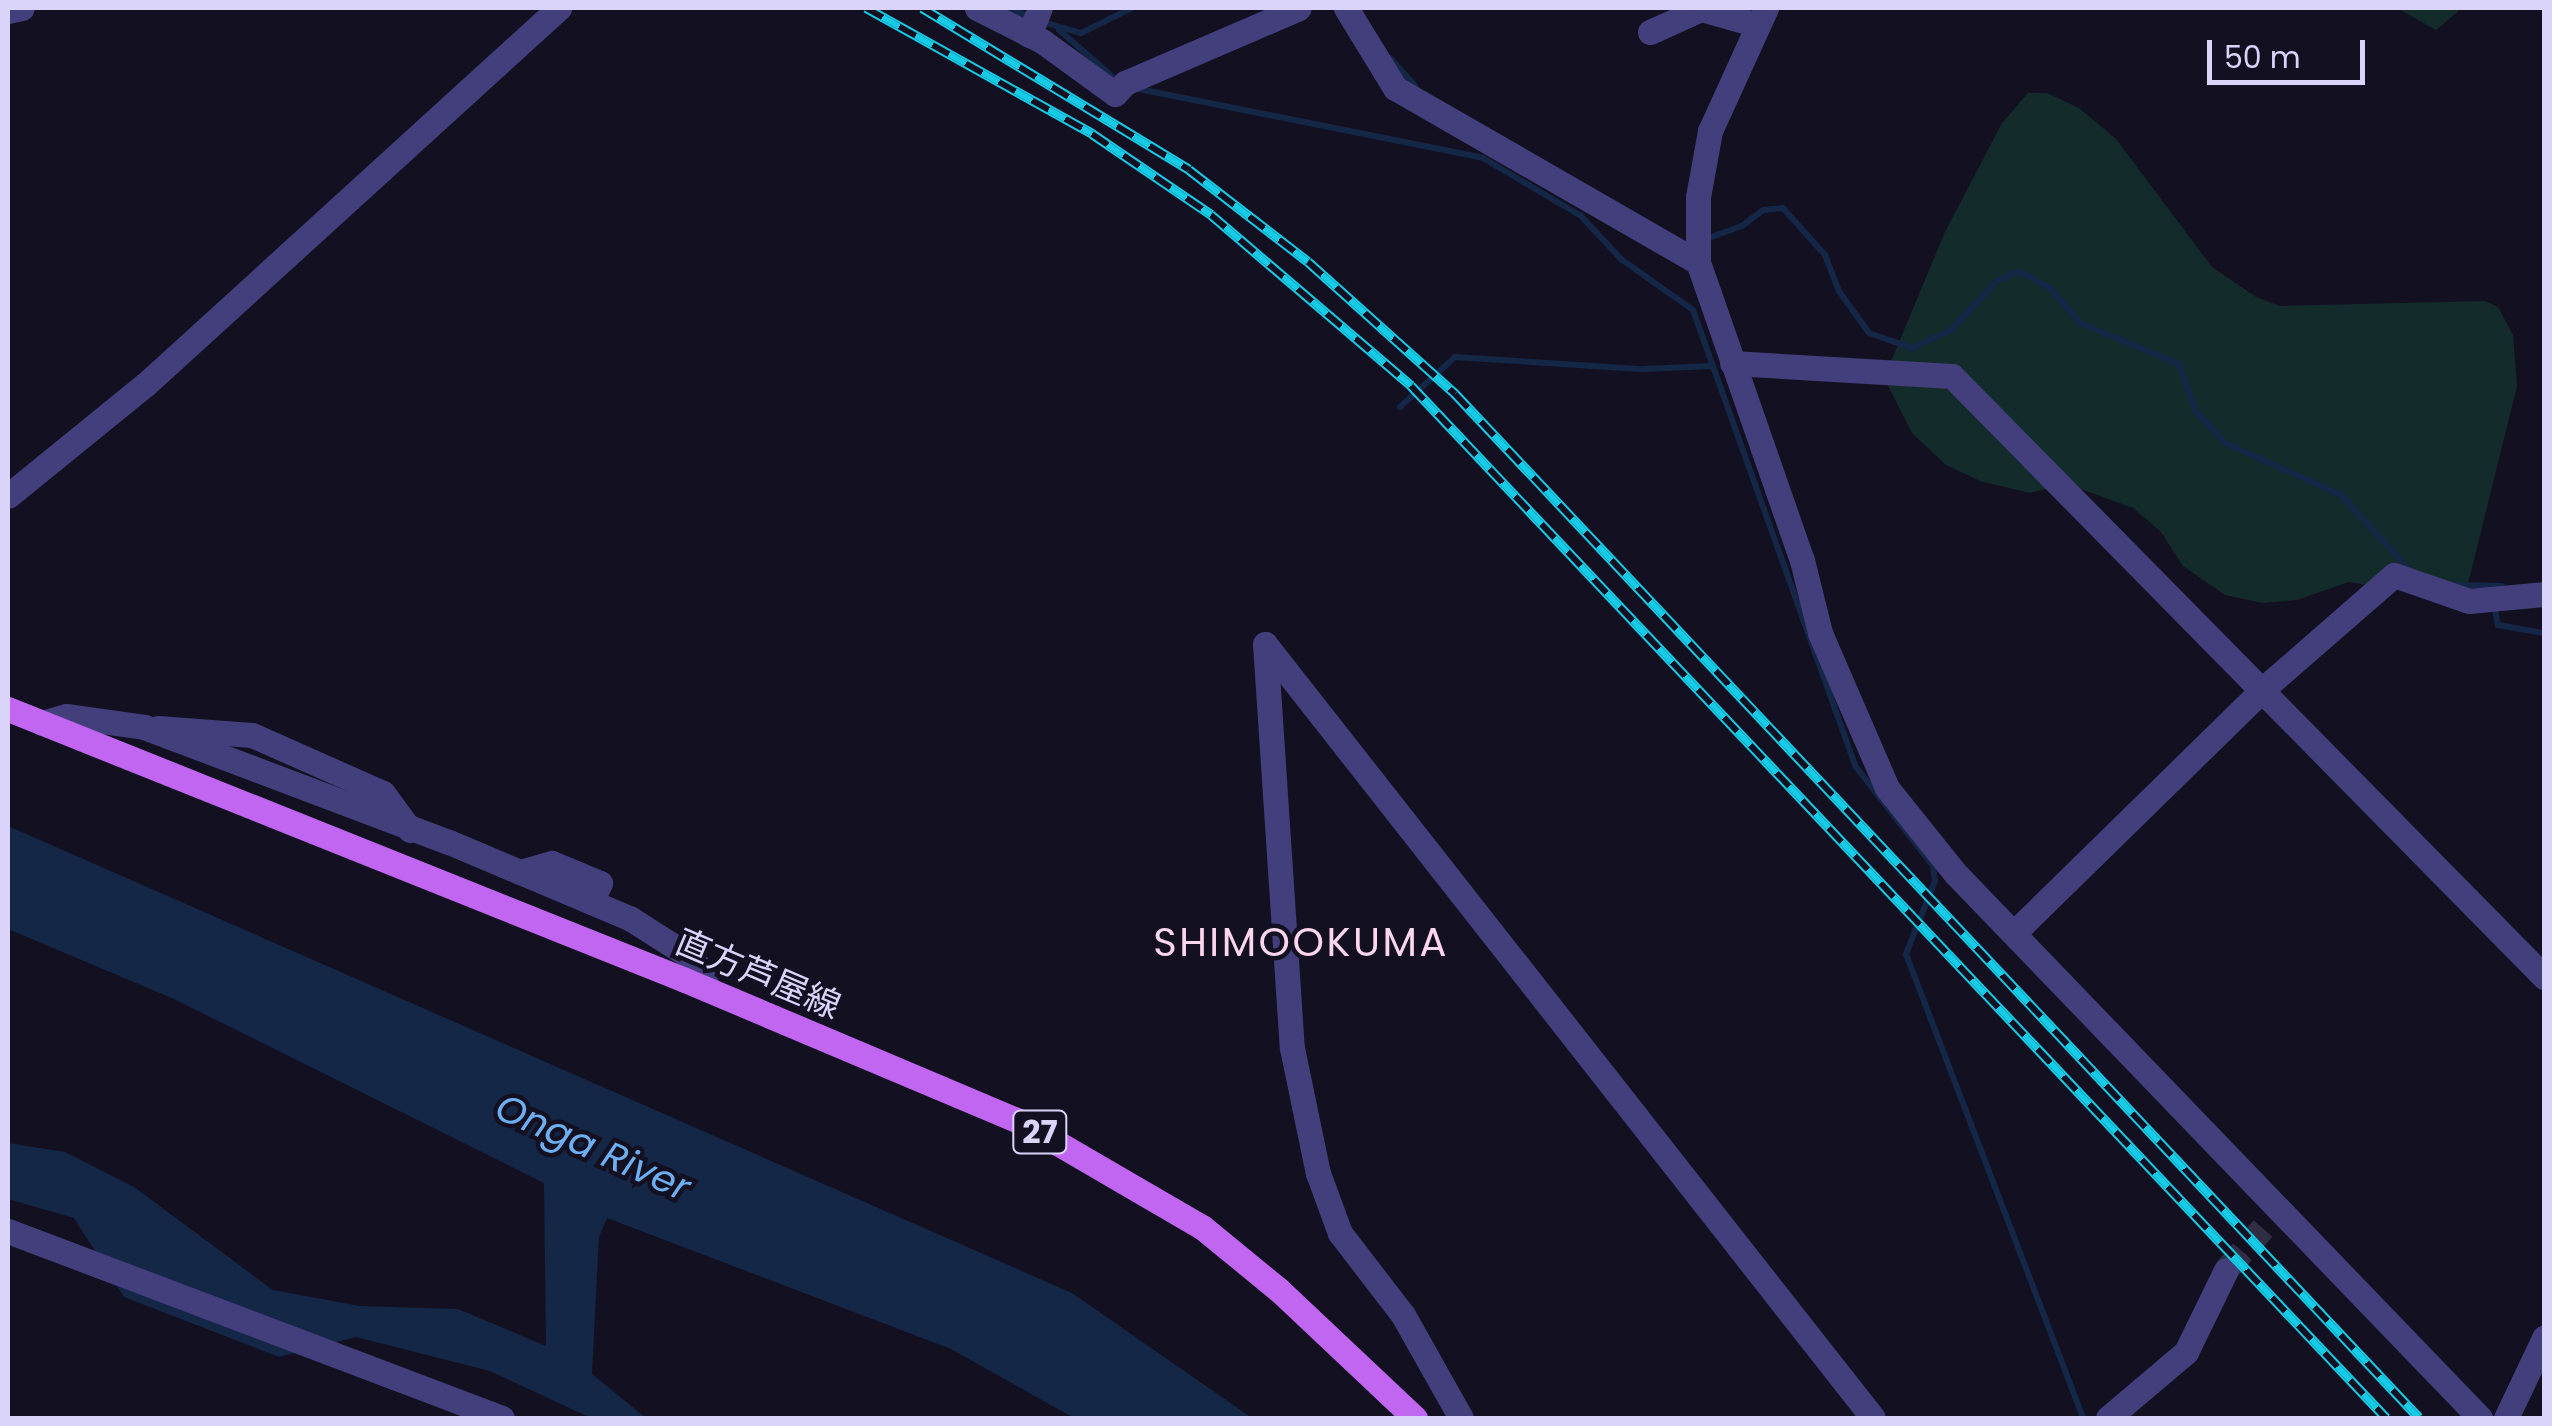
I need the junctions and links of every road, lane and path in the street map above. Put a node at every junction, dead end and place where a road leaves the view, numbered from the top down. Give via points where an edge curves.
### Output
1 (22, 8) edge
2 (559, 8) edge
3 (977, 8) edge
4 (1040, 8) edge
5 (1299, 8) edge
6 (1346, 8) edge
7 (8, 11) edge
8 (1762, 16) edge
9 (1650, 32) dead end
10 (1029, 34) junction
11 (1698, 262) junction
12 (1732, 364) junction
13 (8, 496) edge
14 (2544, 594) edge
15 (2262, 690) junction
16 (8, 709) edge
17 (42, 723) junction
18 (2014, 933) junction
19 (2544, 977) edge
20 (709, 990) junction
21 (8, 1231) edge
22 (2226, 1270) tunnel mouth
23 (2544, 1338) edge
24 (502, 1418) edge
25 (1415, 1418) edge
26 (1461, 1418) edge
27 (1873, 1418) edge
28 (2108, 1418) edge
29 (2480, 1418) edge
30 (2506, 1418) edge

1 - 7 street
2 - 13 street via 158,374
3 - 10 street
4 - 10 street
5 - 10 street via 1125,83 1116,94
6 - 11 street via 1395,88
8 - 9 street via 1701,9
8 - 11 street via 1710,131 1698,197
11 - 12 street
12 - 15 street via 1952,376
12 - 18 street via 1802,560 1820,633 1886,788
14 - 15 street via 2469,600 2394,575
15 - 18 street
15 - 19 street
16 - 17 main road, 直方芦屋線 / 27
17 - 20 main road, 直方芦屋線 / 27
17 - 20 street via 66,716 148,729 520,872 694,958
18 - 29 street via 2271,1219
20 - 25 main road, 直方芦屋線 / 27 via 1022,1123 1144,1191 1279,1290
21 - 24 street
22 - 28 street via 2186,1352
23 - 30 street
26 - 27 street via 1403,1315 1340,1234 1318,1173 1292,1048 1264,644

